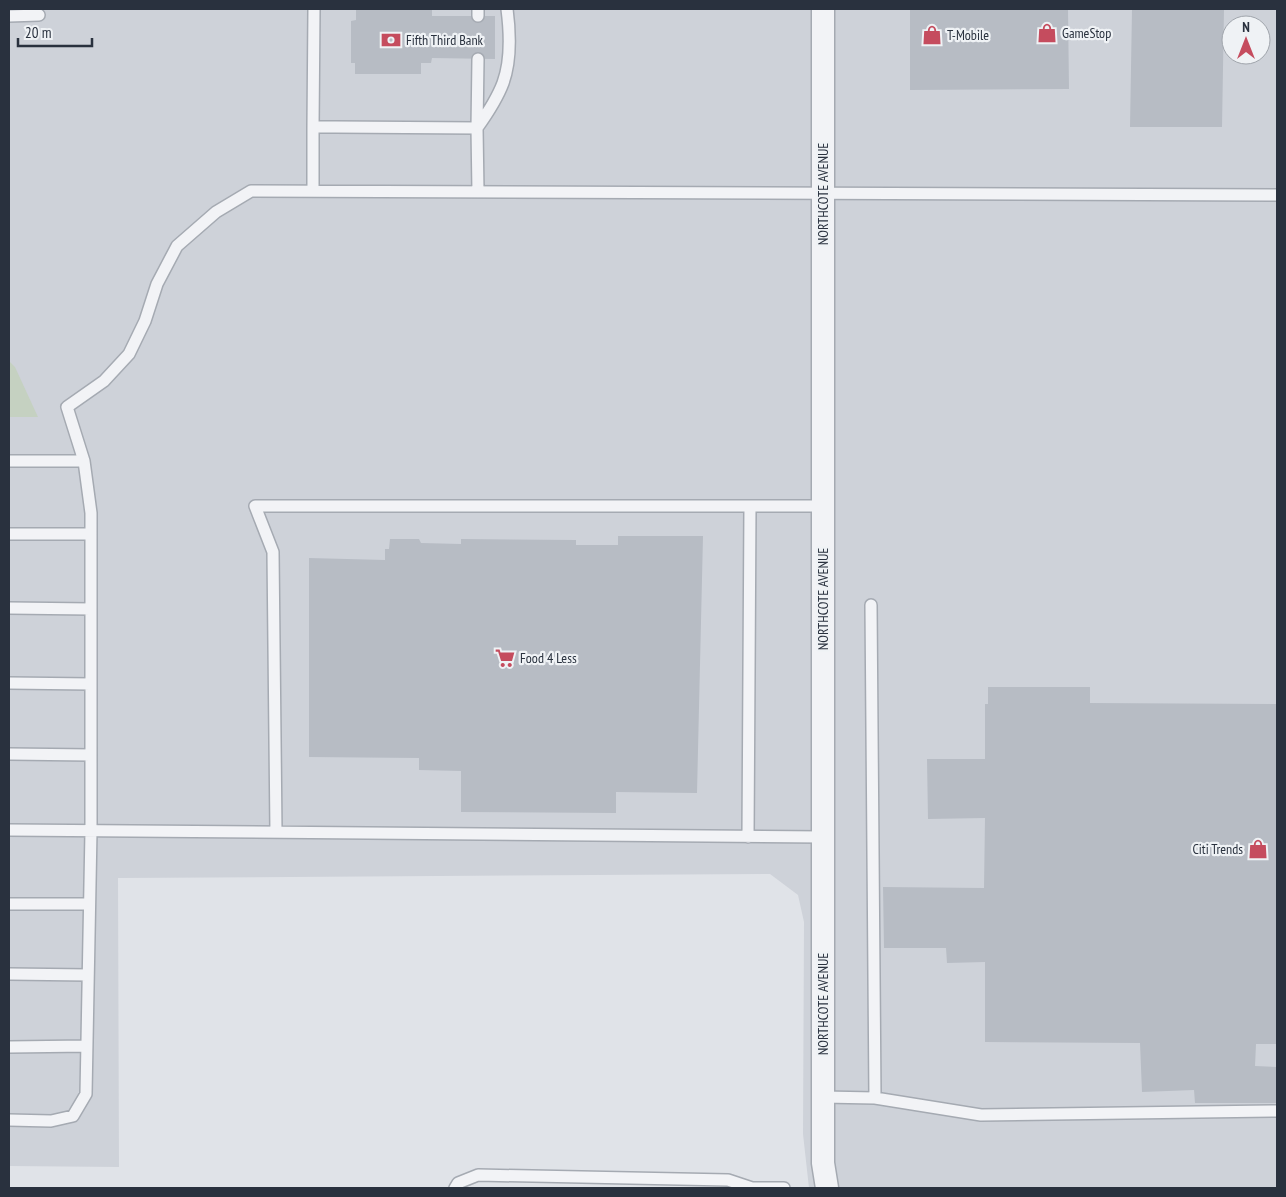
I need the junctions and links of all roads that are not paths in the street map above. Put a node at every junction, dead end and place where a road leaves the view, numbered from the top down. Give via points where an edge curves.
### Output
1 (314, 9) edge
2 (507, 9) edge
3 (823, 9) edge
4 (39, 15) dead end
5 (9, 16) edge
6 (478, 59) dead end
7 (313, 128) junction
8 (477, 128) junction
9 (313, 191) junction
10 (478, 192) junction
11 (823, 193) junction
12 (1277, 195) edge
13 (84, 460) junction
14 (9, 461) edge
15 (750, 506) junction
16 (824, 506) junction
17 (9, 534) edge
18 (92, 534) junction
19 (871, 605) dead end
20 (9, 608) edge
21 (91, 609) junction
22 (9, 683) edge
23 (92, 684) junction
24 (9, 754) edge
25 (91, 755) junction
26 (9, 830) edge
27 (91, 831) junction
28 (276, 832) junction
29 (748, 836) junction
30 (824, 837) junction
31 (9, 904) edge
32 (89, 904) junction
33 (9, 974) edge
34 (88, 975) junction
35 (87, 1046) junction
36 (9, 1047) edge
37 (824, 1097) junction
38 (875, 1098) junction
39 (1277, 1111) edge
40 (9, 1120) edge
41 (455, 1188) edge
42 (784, 1188) edge
43 (827, 1188) edge

1 - 7 lane
2 - 8 lane via 508,61 504,82
3 - 11 street, NORTHCOTE AVENUE
4 - 5 lane
6 - 8 lane
7 - 8 lane
7 - 9 lane
8 - 10 lane
9 - 10 lane
9 - 13 lane via 251,191 216,212 177,246 157,284 145,321 129,354 104,381 67,407
10 - 11 lane
11 - 12 lane
11 - 16 street, NORTHCOTE AVENUE
13 - 14 lane
13 - 18 lane
15 - 16 lane
15 - 28 lane via 255,506 273,552
15 - 29 lane
16 - 30 street, NORTHCOTE AVENUE
17 - 18 lane
18 - 21 lane
19 - 38 lane
20 - 21 lane
21 - 23 lane
22 - 23 lane
23 - 25 lane
24 - 25 lane
25 - 27 lane
26 - 27 lane
27 - 28 lane
27 - 32 lane
28 - 29 lane
29 - 30 lane
30 - 37 street, NORTHCOTE AVENUE
31 - 32 lane
32 - 34 lane
33 - 34 lane
34 - 35 lane
35 - 36 lane
35 - 40 lane via 86,1094 73,1116 51,1120
37 - 38 lane
37 - 43 street, NORTHCOTE AVENUE
38 - 39 lane via 981,1115
41 - 42 lane via 458,1183 478,1175 728,1180 752,1188

